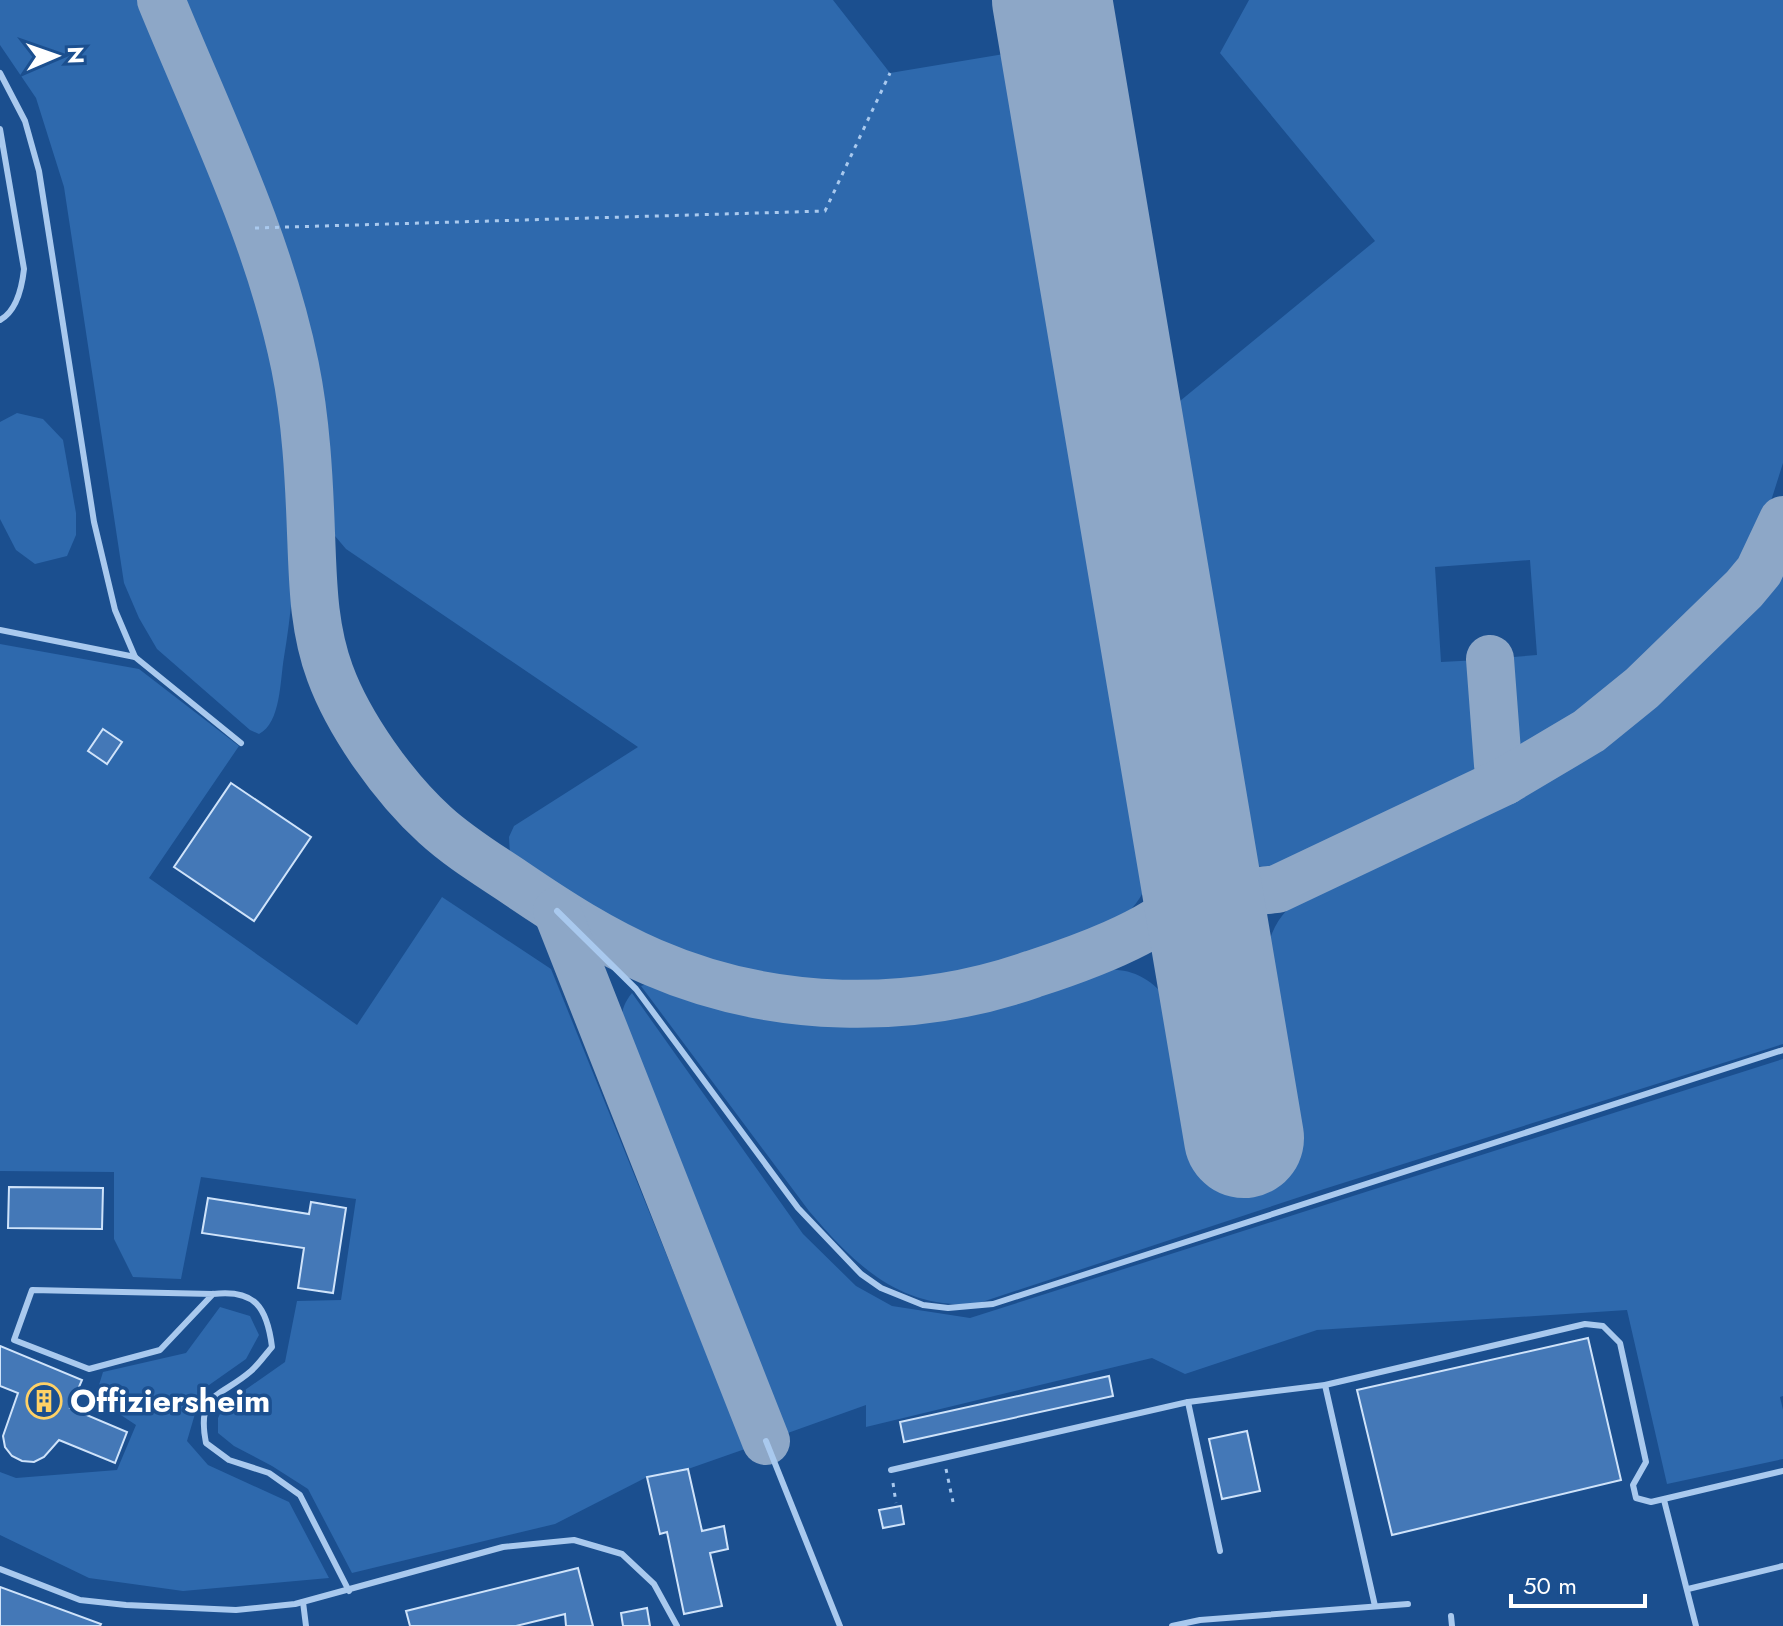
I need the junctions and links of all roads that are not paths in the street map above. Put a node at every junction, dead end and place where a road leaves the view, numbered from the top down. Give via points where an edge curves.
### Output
1 (0, 73) edge
2 (0, 129) edge
3 (0, 320) edge
4 (0, 630) edge
5 (135, 657) junction
6 (241, 743) dead end
7 (557, 911) dead end
8 (1783, 1050) edge
9 (213, 1294) junction
10 (1325, 1385) junction
11 (1188, 1402) junction
12 (766, 1441) dead end
13 (891, 1470) road end
14 (1783, 1471) edge
15 (1664, 1500) junction
16 (1220, 1551) dead end
17 (1783, 1566) edge
18 (0, 1569) edge
19 (1688, 1589) junction
20 (349, 1591) junction
21 (303, 1602) junction
22 (1408, 1604) dead end
23 (1375, 1606) junction
24 (1451, 1616) dead end
25 (306, 1626) edge
26 (677, 1626) edge
27 (840, 1626) edge
28 (1172, 1626) edge
29 (1452, 1626) edge
30 (1696, 1626) edge

1 - 5 lane via 25,121 39,171 94,522 115,610
2 - 3 lane via 24,269 17,301
4 - 5 lane
5 - 6 lane
7 - 8 lane via 636,989 798,1208 841,1256 881,1288 948,1308 993,1304
9 - 9 lane via 32,1290 14,1340 89,1369 160,1350
9 - 20 lane via 235,1291 256,1303 269,1322 272,1347 252,1371 211,1398 201,1420 206,1443 229,1460 269,1473 300,1495
10 - 11 lane
10 - 15 lane via 1585,1324 1603,1326 1620,1343 1646,1462 1633,1485 1636,1498
10 - 23 lane
11 - 13 lane
11 - 16 lane
12 - 27 lane
14 - 15 lane
15 - 19 lane
17 - 19 lane
18 - 21 lane via 80,1600 236,1610
19 - 30 lane
20 - 21 lane
20 - 26 lane via 503,1547 574,1540 622,1554 654,1584
21 - 25 lane
22 - 23 lane
23 - 28 lane
24 - 29 lane

